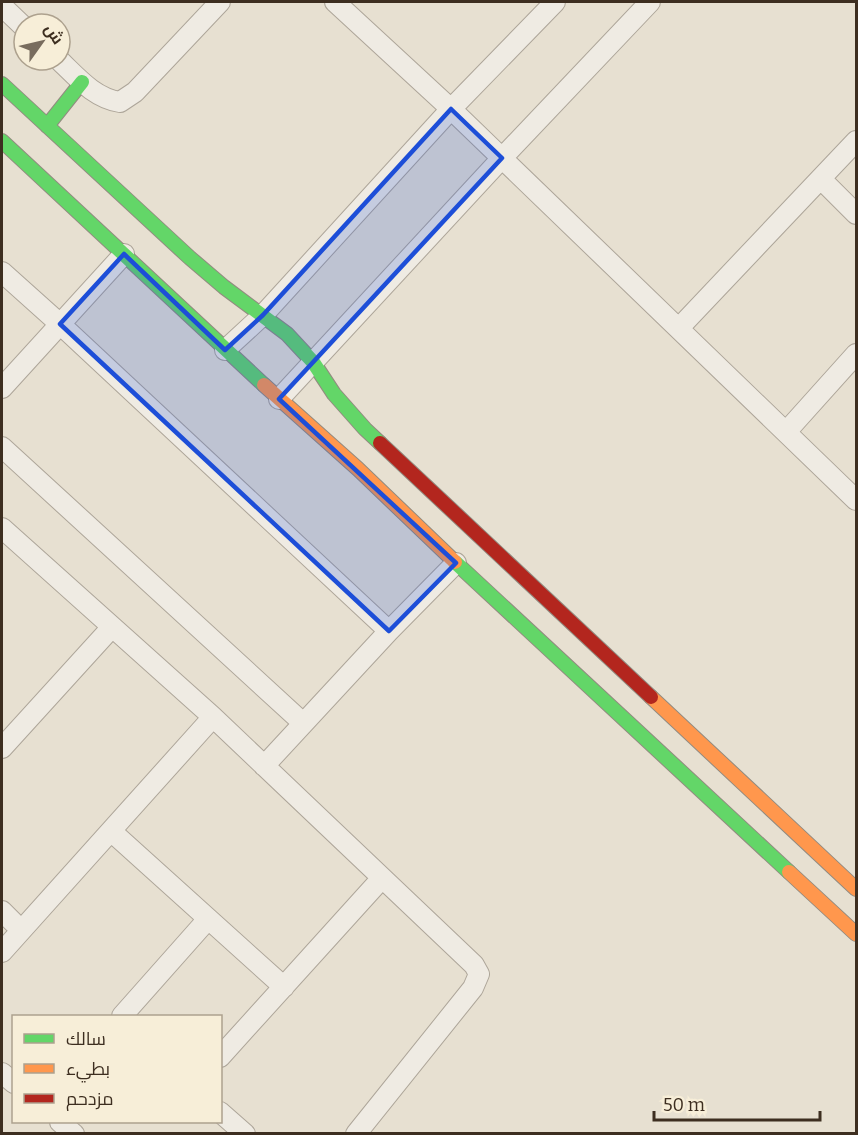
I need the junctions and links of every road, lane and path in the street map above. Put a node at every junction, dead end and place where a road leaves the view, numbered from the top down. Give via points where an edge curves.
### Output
1 (220, 2) edge
2 (335, 2) edge
3 (555, 2) edge
4 (650, 2) edge
5 (72, 72) edge
6 (82, 82) junction
7 (2, 84) edge
8 (451, 109) junction
9 (47, 126) junction
10 (2, 141) edge
11 (856, 141) edge
12 (502, 158) junction
13 (821, 179) junction
14 (856, 214) edge
15 (124, 254) junction
16 (2, 272) edge
17 (263, 315) junction
18 (60, 324) junction
19 (679, 328) junction
20 (225, 350) junction
21 (856, 354) edge
22 (313, 362) junction
23 (2, 388) edge
24 (279, 399) junction
25 (786, 432) junction
26 (2, 447) edge
27 (856, 500) edge
28 (2, 528) edge
29 (456, 563) junction
30 (112, 627) junction
31 (389, 631) junction
32 (213, 717) junction
33 (303, 723) junction
34 (6, 735) edge
35 (264, 765) junction
36 (111, 831) junction
37 (382, 878) junction
38 (856, 889) edge
39 (2, 911) edge
40 (208, 919) junction
41 (21, 930) junction
42 (856, 934) edge
43 (2, 952) edge
44 (284, 987) junction
45 (124, 1015) edge
46 (222, 1055) edge
47 (222, 1114) edge
48 (61, 1123) edge
49 (74, 1134) edge
50 (245, 1134) edge
51 (356, 1134) edge

1 - 6 street via 135,92 120,102 109,101
2 - 8 street
3 - 8 street
4 - 12 street
5 - 6 street
6 - 9 main road
7 - 9 main road
8 - 12 street
8 - 17 street
9 - 17 main road via 189,258
10 - 15 main road
11 - 13 street
12 - 19 street
12 - 22 street
13 - 14 street
13 - 19 street
15 - 18 street
15 - 20 main road
16 - 18 street
17 - 20 street
17 - 22 main road
18 - 23 street
18 - 31 street
19 - 25 street
20 - 24 main road
21 - 25 street
22 - 24 street
22 - 38 main road via 334,394 365,429
24 - 29 main road
25 - 27 street
26 - 33 street
28 - 30 street
29 - 31 street
29 - 42 main road
30 - 32 street
30 - 34 street
31 - 33 street
32 - 35 street
32 - 36 street
33 - 35 street
35 - 37 street
36 - 40 street
36 - 41 street
37 - 44 street
37 - 51 street via 479,974 473,988
39 - 41 street
40 - 44 street
40 - 45 street
41 - 43 street
44 - 46 street
47 - 50 street
48 - 49 street

